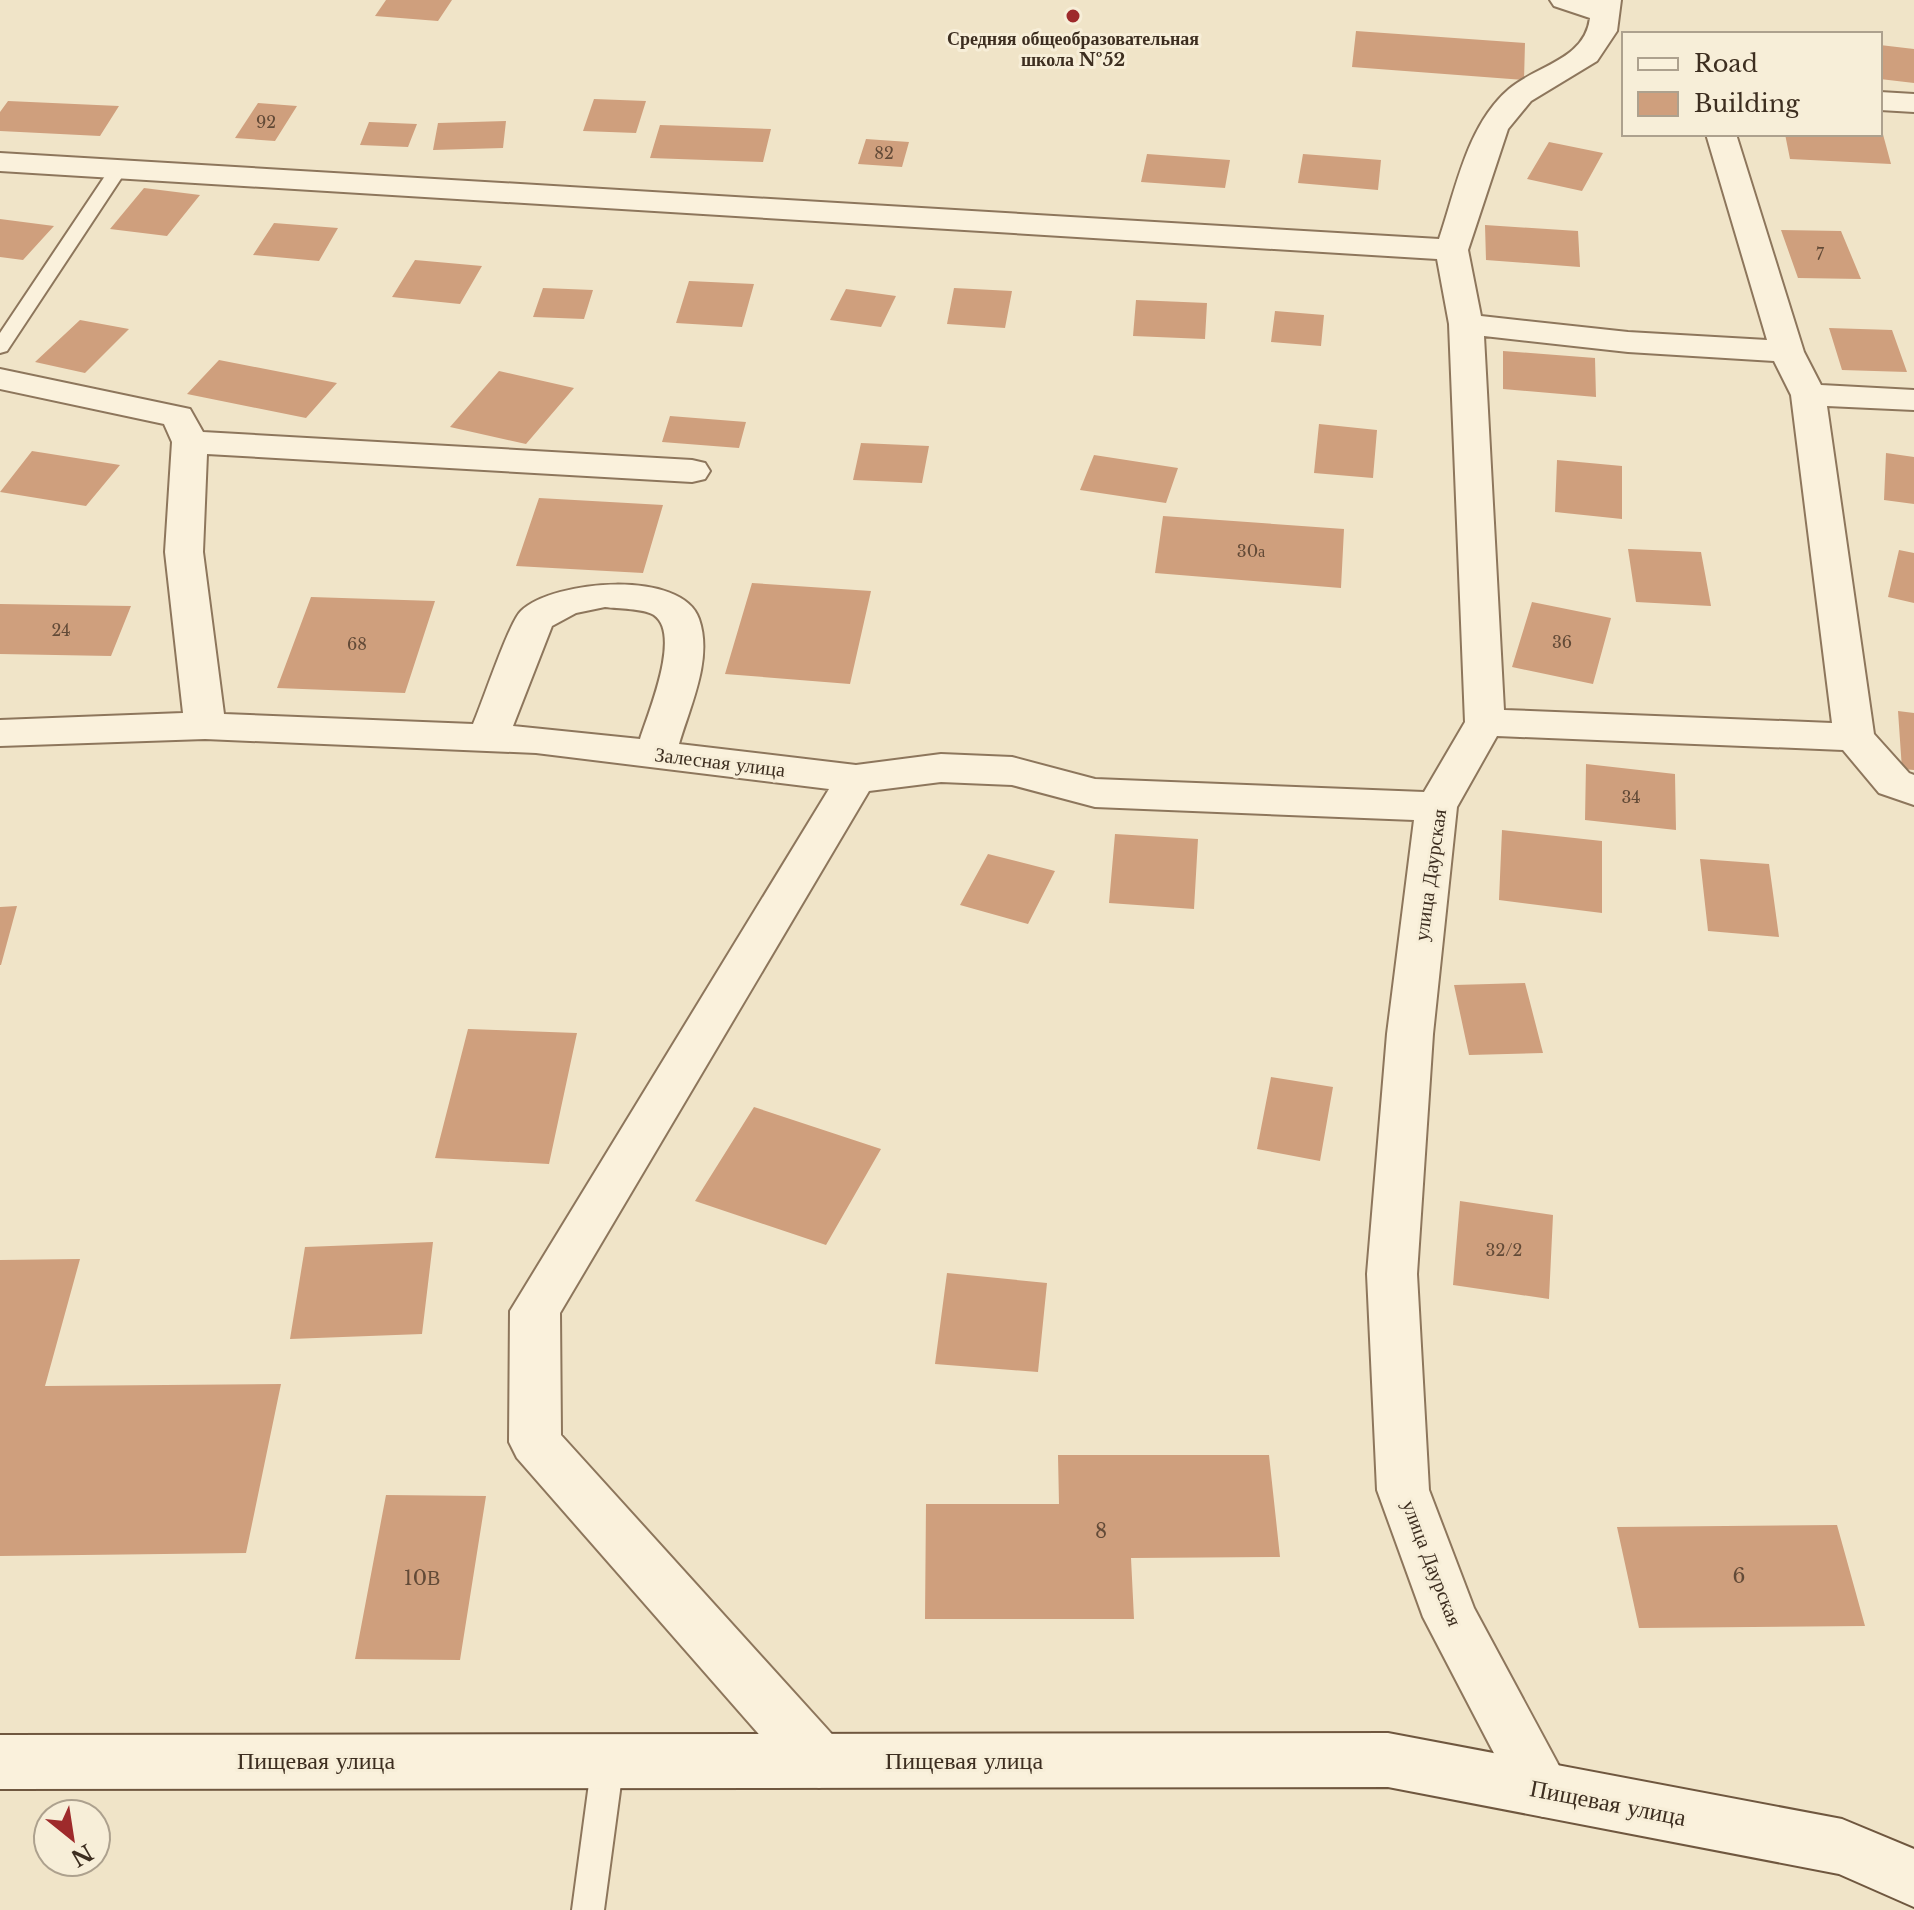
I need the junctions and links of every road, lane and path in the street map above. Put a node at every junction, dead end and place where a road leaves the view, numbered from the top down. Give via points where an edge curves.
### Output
1 (1564, 0) edge
2 (1606, 7) edge
3 (1882, 101) edge
4 (1914, 103) edge
5 (1722, 136) edge
6 (0, 162) edge
7 (117, 171) junction
8 (1452, 250) junction
9 (1466, 324) junction
10 (0, 347) edge
11 (1787, 352) junction
12 (0, 379) edge
13 (1808, 395) junction
14 (1914, 400) edge
15 (190, 442) junction
16 (692, 471) dead end
17 (1485, 722) junction
18 (205, 726) junction
19 (0, 733) edge
20 (1854, 737) junction
21 (488, 738) junction
22 (656, 755) junction
23 (856, 779) junction
24 (1914, 791) edge
25 (1436, 807) junction
26 (608, 1761) junction
27 (819, 1761) junction
28 (0, 1762) edge
29 (1543, 1790) junction
30 (1914, 1878) edge
31 (588, 1910) edge

1 - 2 street
2 - 8 street via 1600,59 1520,95 1493,127
3 - 4 street
5 - 11 street
6 - 7 street
7 - 8 street
7 - 10 lane
8 - 9 street
9 - 11 street
9 - 17 street
11 - 13 street
12 - 15 street via 178,416
13 - 14 street
13 - 20 street
15 - 16 street
15 - 18 street via 184,552
17 - 20 street
17 - 25 street, улица Даурская
18 - 19 street, Залесная улица
18 - 21 street, Залесная улица
20 - 24 street via 1894,783
21 - 22 street, Залесная улица
21 - 22 street via 535,619 564,604 605,595 663,603 680,618 686,651
22 - 23 street, Залесная улица
23 - 25 street, Залесная улица via 941,768 1012,771 1095,793
23 - 27 street via 535,1311 535,1442
25 - 29 street, улица Даурская via 1410,1034 1392,1274 1403,1490 1450,1617
26 - 27 street, Пищевая улица
26 - 28 street, Пищевая улица
26 - 31 lane
27 - 29 street, Пищевая улица via 1388,1760
29 - 30 street, Пищевая улица via 1842,1847

